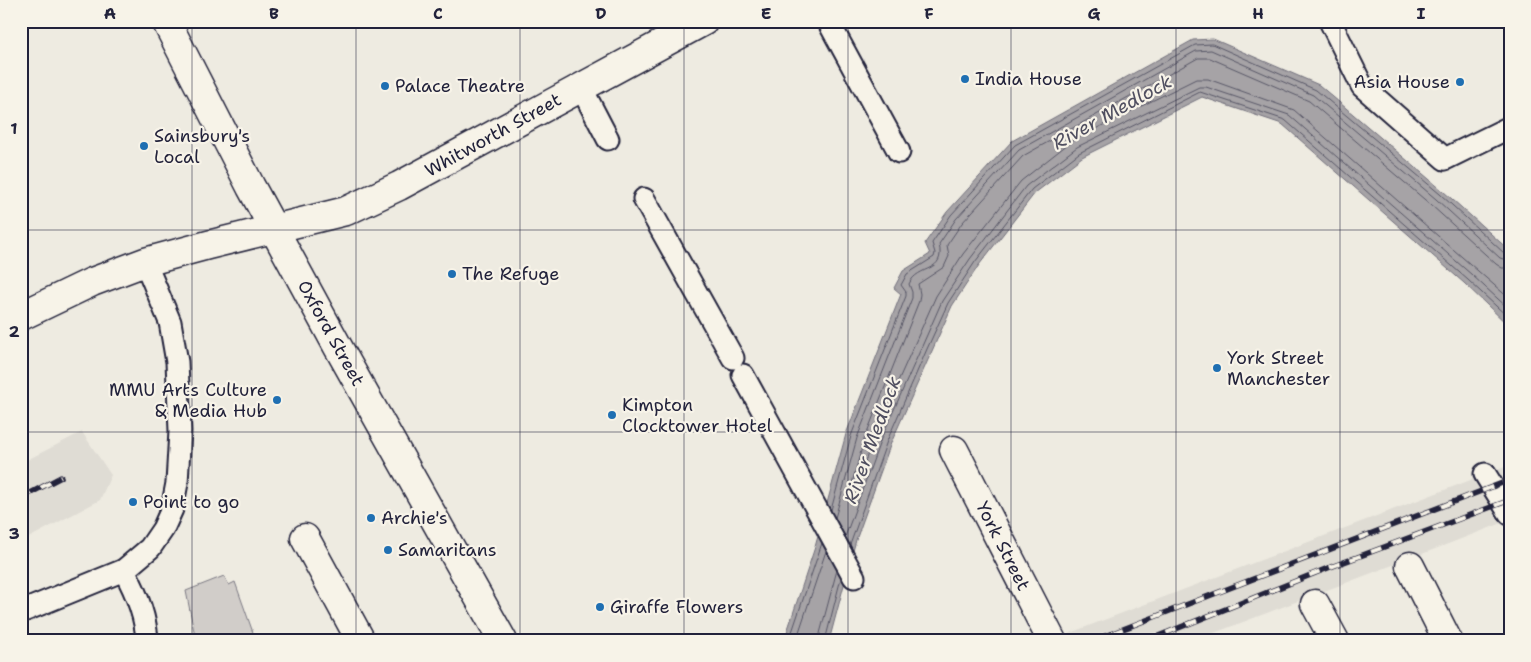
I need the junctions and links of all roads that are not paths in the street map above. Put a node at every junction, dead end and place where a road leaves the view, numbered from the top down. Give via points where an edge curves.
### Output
1 (166, 21) edge
2 (704, 21) edge
3 (828, 21) edge
4 (1330, 21) edge
5 (581, 87) junction
6 (1510, 127) edge
7 (608, 139) dead end
8 (899, 152) dead end
9 (644, 199) dead end
10 (274, 229) junction
11 (145, 262) junction
12 (21, 316) edge
13 (954, 450) dead end
14 (1485, 474) dead end
15 (1510, 514) edge
16 (305, 538) dead end
17 (1410, 566) dead end
18 (124, 570) junction
19 (854, 577) dead end
20 (1315, 604) dead end
21 (21, 612) edge
22 (147, 641) edge
23 (361, 641) edge
24 (503, 641) edge
25 (1052, 641) edge
26 (1335, 641) edge
27 (1448, 641) edge

1 - 10 main road, Oxford Street
2 - 5 main road, Whitworth Street
3 - 8 lane
4 - 6 lane via 1362,86 1445,159
5 - 7 lane
5 - 10 main road, Whitworth Street via 366,202 346,211
9 - 19 lane
10 - 11 main road, Whitworth Street
10 - 24 main road, Oxford Street
11 - 12 main road, Whitworth Street via 92,282
11 - 18 lane via 170,322 177,362 180,431 177,483 172,509 163,530 150,548
13 - 25 main road, York Street
14 - 15 lane
16 - 23 main road
17 - 27 main road
18 - 21 lane
18 - 22 lane via 137,596
20 - 26 main road

